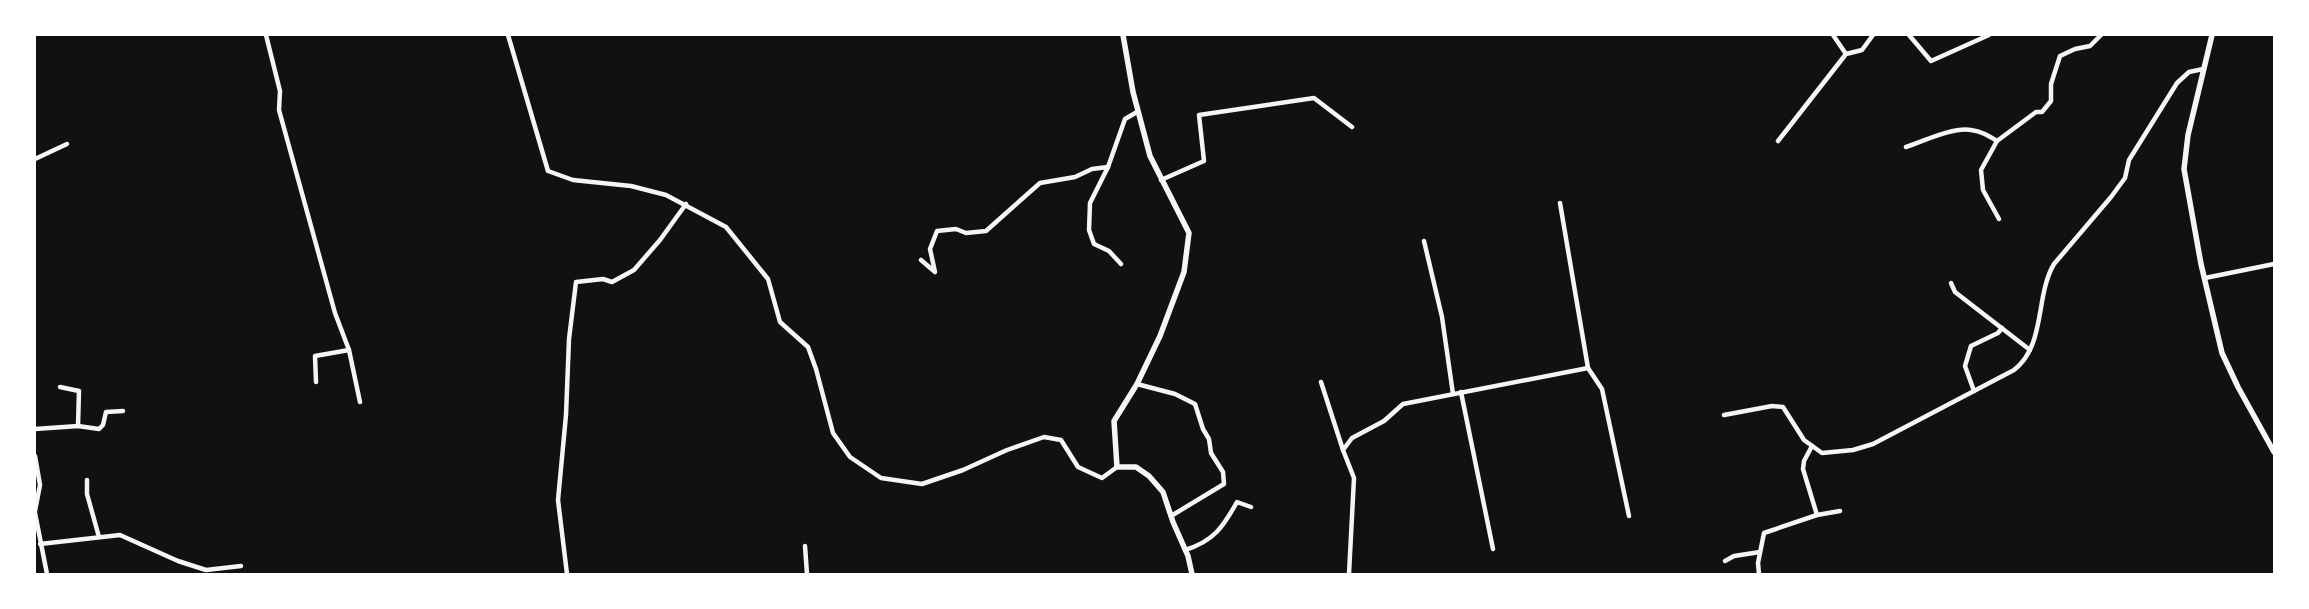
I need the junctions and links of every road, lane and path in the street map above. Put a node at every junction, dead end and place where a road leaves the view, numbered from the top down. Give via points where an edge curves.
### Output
1 (266, 35) edge
2 (508, 35) edge
3 (1123, 35) edge
4 (1833, 35) edge
5 (1873, 35) edge
6 (1909, 35) edge
7 (1989, 35) edge
8 (2101, 35) edge
9 (2212, 35) edge
10 (1846, 54) junction
11 (2203, 68) junction
12 (1137, 112) junction
13 (1352, 126) dead end
14 (1778, 141) dead end
15 (1997, 141) junction
16 (67, 144) dead end
17 (1906, 147) dead end
18 (35, 158) edge
19 (1108, 167) junction
20 (1161, 180) junction
21 (686, 204) junction
22 (1999, 219) dead end
23 (1424, 241) dead end
24 (921, 260) dead end
25 (1120, 264) dead end
26 (2274, 264) edge
27 (2205, 278) junction
28 (1952, 283) dead end
29 (2002, 328) junction
30 (348, 350) junction
31 (2030, 350) junction
32 (1588, 368) junction
33 (316, 382) dead end
34 (1321, 382) dead end
35 (1137, 384) junction
36 (60, 387) dead end
37 (1974, 391) junction
38 (1461, 392) junction
39 (1453, 394) junction
40 (360, 402) dead end
41 (123, 411) dead end
42 (1724, 415) dead end
43 (78, 426) junction
44 (35, 429) edge
45 (1812, 446) junction
46 (1343, 450) junction
47 (2274, 452) edge
48 (35, 456) edge
49 (1117, 466) junction
50 (87, 480) dead end
51 (1251, 507) dead end
52 (1840, 511) dead end
53 (35, 512) edge
54 (1817, 515) junction
55 (1171, 516) junction
56 (1629, 516) dead end
57 (99, 537) junction
58 (40, 544) junction
59 (805, 546) dead end
60 (1493, 549) dead end
61 (1185, 550) junction
62 (1760, 552) junction
63 (1725, 561) dead end
64 (241, 566) dead end
65 (47, 574) edge
66 (567, 574) edge
67 (807, 574) edge
68 (1192, 574) edge
69 (1349, 574) edge
70 (1759, 574) edge

1 - 30 street via 280,91 279,110
2 - 21 street via 548,171 573,180 632,186
3 - 12 street
4 - 10 street
5 - 10 street via 1862,50
6 - 7 street via 1930,61
8 - 15 street via 2090,46 2060,56 2051,84 2051,101 2042,112 2036,112
9 - 11 street
10 - 14 street
11 - 27 street via 2184,169
11 - 31 street via 2189,72 2177,83 2129,160 2125,178 2047,275
12 - 19 street via 1125,119
12 - 20 street
13 - 20 street via 1314,98 1199,114 1204,161
15 - 17 street via 1970,129
15 - 22 street via 1981,170 1984,190
16 - 18 street
19 - 24 street via 1040,183 986,232 937,231 930,249 935,272
19 - 25 street via 1090,202 1090,230 1094,244 1109,251
20 - 35 street via 1190,233 1188,256 1160,336
21 - 49 street via 726,227 758,264 768,279 780,322 808,347 833,433 850,457 881,478 922,484 1044,437 1061,440 1078,467 1102,478
21 - 66 street via 634,270 612,282 603,279 576,282 558,500
23 - 39 street via 1442,317
26 - 27 street
27 - 47 street via 2222,353
28 - 29 street via 1955,292
29 - 31 street
29 - 37 street via 1971,346 1965,366
30 - 33 street via 315,356
30 - 40 street
31 - 37 street via 2021,365
32 - 32 street via 1560,203 1562,212
32 - 38 street
32 - 56 street via 1602,388
34 - 46 street
35 - 49 street via 1114,421
35 - 55 street via 1175,394 1195,404 1210,439 1211,452 1223,472 1224,484
36 - 43 street via 79,391
37 - 45 street via 1873,444 1829,453
38 - 39 street
38 - 60 street
39 - 46 street via 1403,404 1384,422 1352,438
41 - 43 street via 106,412 99,429
42 - 45 street via 1783,406 1799,434
43 - 44 street
45 - 54 street via 1803,469
46 - 69 street via 1354,478
48 - 53 street via 40,485
49 - 55 street via 1136,467 1149,476 1163,492
50 - 57 street via 87,494
51 - 61 street via 1237,502 1221,529 1201,545
52 - 54 street
53 - 58 street
54 - 62 street via 1764,533
55 - 61 street
57 - 58 street
57 - 64 street via 120,535 206,570
58 - 65 street
59 - 67 street
61 - 68 street
62 - 63 street via 1734,556
62 - 70 street

